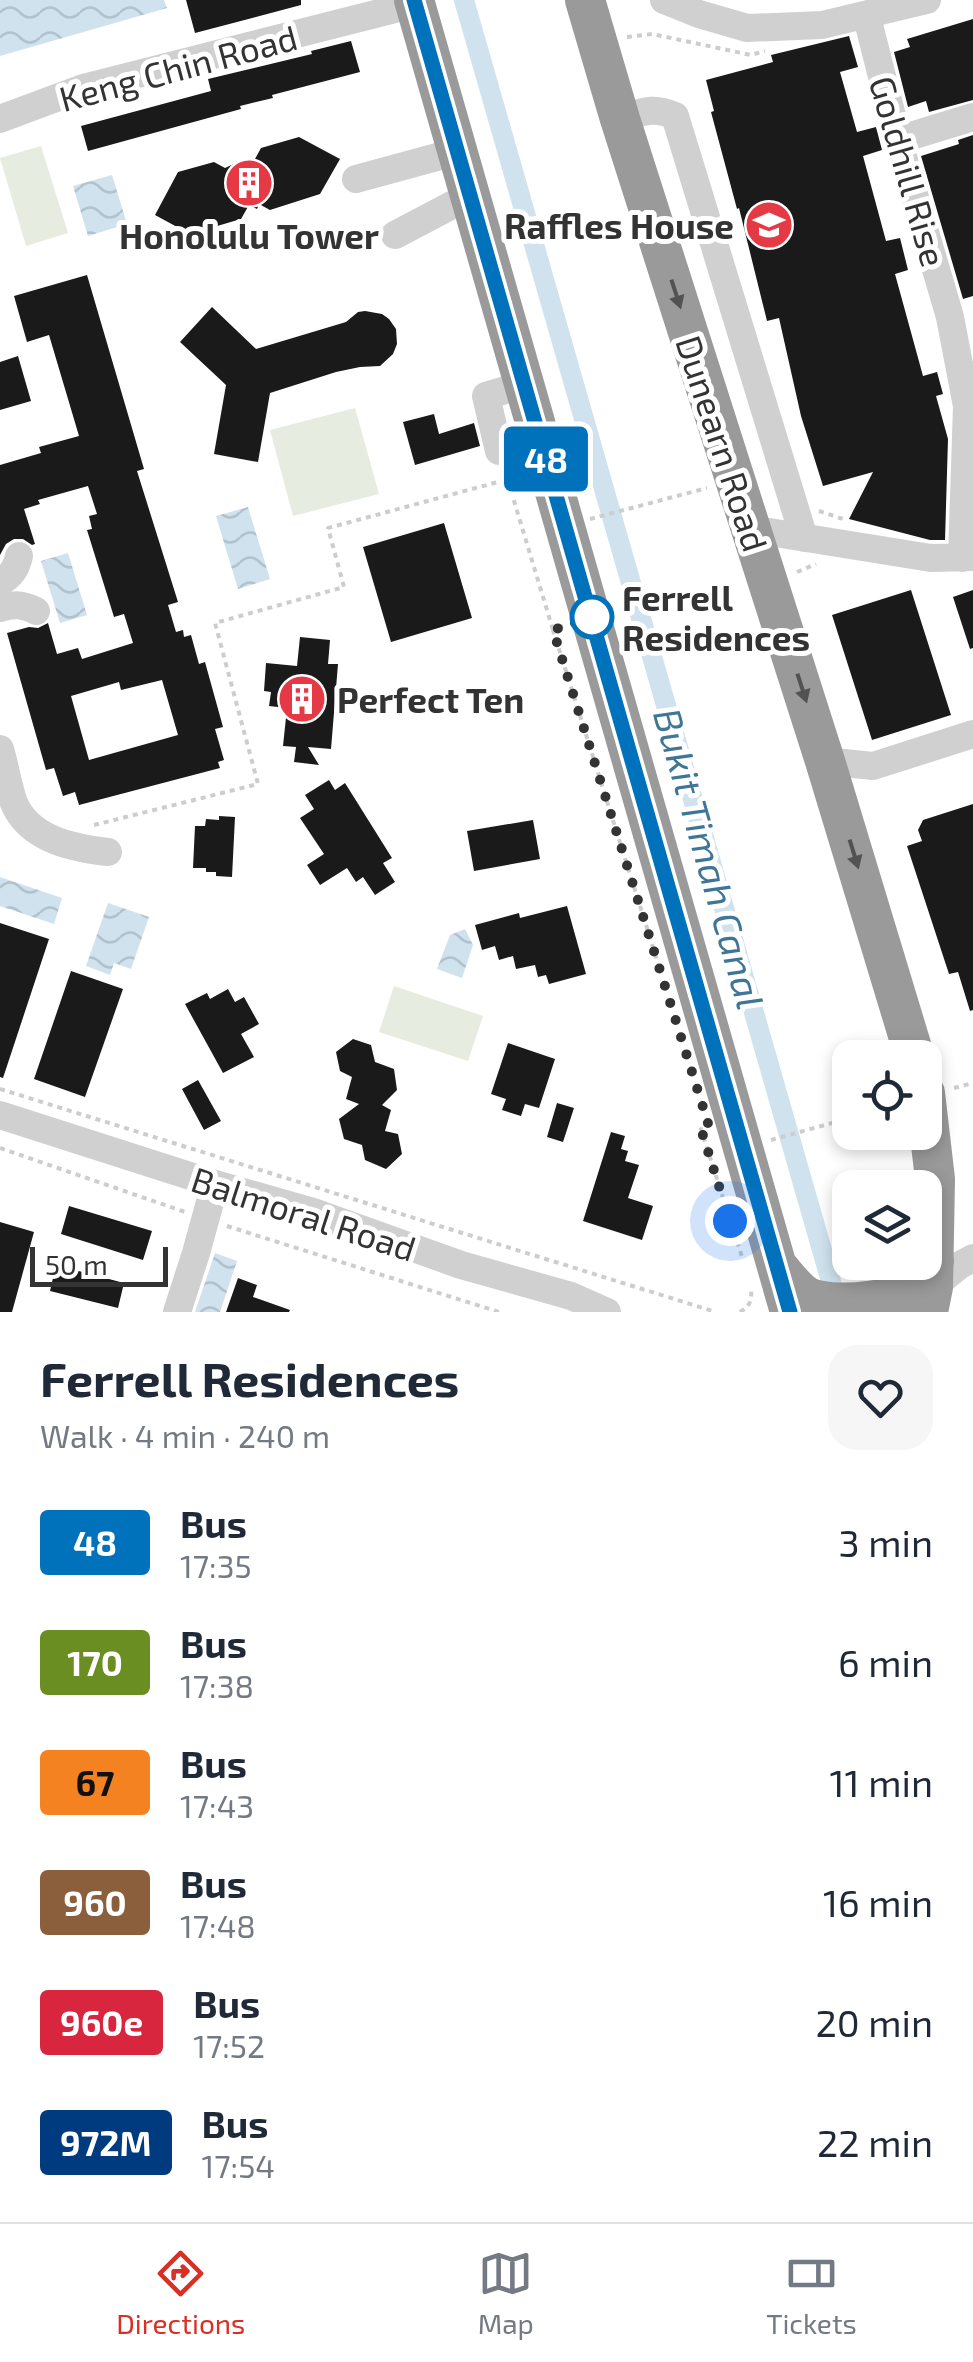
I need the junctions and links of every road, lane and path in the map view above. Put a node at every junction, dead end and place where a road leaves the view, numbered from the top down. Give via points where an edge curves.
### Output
1 (585, 0) edge
2 (664, 0) edge
3 (927, 0) edge
4 (415, 2) edge
5 (868, 21) dead end
6 (973, 118) edge
7 (620, 119) junction
8 (0, 120) edge
9 (898, 140) junction
10 (458, 151) junction
11 (356, 179) dead end
12 (471, 194) junction
13 (395, 235) dead end
14 (962, 314) edge
15 (545, 456) junction
16 (508, 479) junction
17 (718, 485) dead end
18 (790, 496) junction
19 (592, 518) dead end
20 (850, 521) dead end
21 (750, 529) junction
22 (804, 538) junction
23 (20, 556) dead end
24 (968, 558) edge
25 (0, 582) edge
26 (0, 608) edge
27 (36, 611) dead end
28 (564, 625) dead end
29 (553, 630) junction
30 (973, 734) edge
31 (0, 748) edge
32 (825, 761) junction
33 (874, 766) junction
34 (840, 810) junction
35 (91, 826) dead end
36 (108, 852) dead end
37 (658, 964) dead end
38 (910, 1040) edge
39 (0, 1089) edge
40 (0, 1115) edge
41 (708, 1123) dead end
42 (832, 1123) edge
43 (762, 1143) dead end
44 (0, 1148) edge
45 (215, 1184) junction
46 (205, 1219) junction
47 (757, 1272) junction
48 (932, 1280) edge
49 (567, 1304) edge
50 (800, 1305) edge
51 (176, 1312) edge
52 (499, 1312) edge
53 (607, 1312) edge
54 (716, 1312) edge
55 (740, 1312) edge

1 - 7 highway, Dunearn Road
2 - 3 street via 747,28 822,24
4 - 8 street, Keng Chin Road via 83,88
4 - 10 highway
5 - 9 street, Goldhill Rise
6 - 9 street
7 - 18 street via 651,110 675,116
7 -> 21 highway, Dunearn Road
9 - 14 street, Goldhill Rise
10 - 11 street
10 - 12 highway
12 - 13 street
12 - 15 highway
14 - 24 street, Goldhill Rise
15 - 16 path
15 - 47 highway
16 - 29 path
16 - 35 path via 328,528 344,587 215,622 258,784
17 - 19 path
18 - 20 path
18 - 22 street
21 - 22 street
21 -> 32 highway, Dunearn Road
22 - 24 street
23 - 25 street
26 - 27 street via 13,604
28 - 29 path
29 - 37 path
30 - 33 street
31 - 36 street via 15,806 34,830
32 - 33 street
32 - 34 highway, Dunearn Road
33 - 34 street
34 -> 38 highway, Dunearn Road
39 - 54 path
40 - 45 street, Balmoral Road
41 - 47 path via 700,1126
42 - 43 path
44 - 46 path
45 - 46 street
45 - 49 street, Balmoral Road via 313,1212
46 - 51 street
46 - 52 path
47 - 50 highway
47 - 55 path via 752,1298
48 - 50 highway via 860,1302
49 - 53 street, Balmoral Road

